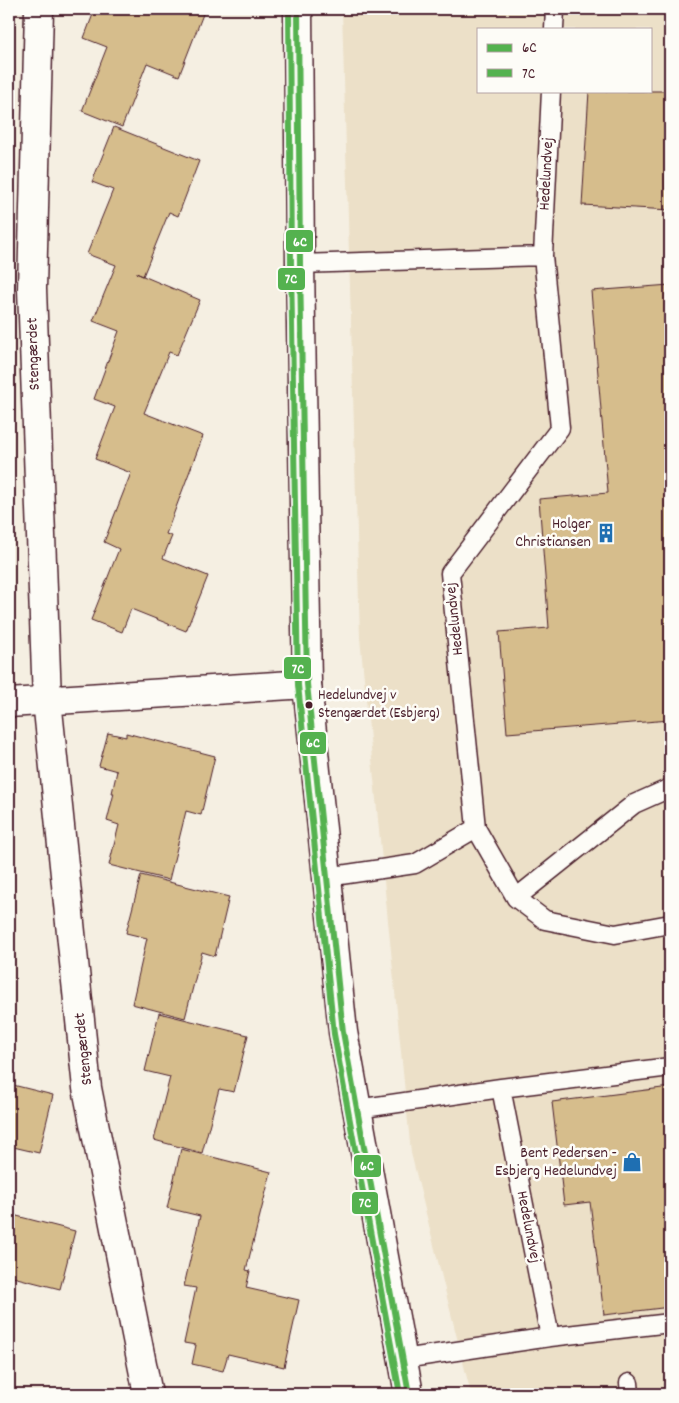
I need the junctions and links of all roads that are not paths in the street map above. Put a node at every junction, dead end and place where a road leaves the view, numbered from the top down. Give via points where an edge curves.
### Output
1 (39, 9) edge
2 (298, 9) edge
3 (555, 9) edge
4 (554, 28) edge
5 (551, 92) edge
6 (543, 256) junction
7 (300, 264) junction
8 (307, 684) junction
9 (47, 700) junction
10 (9, 703) edge
11 (670, 788) edge
12 (476, 828) junction
13 (327, 877) junction
14 (516, 898) junction
15 (670, 924) edge
16 (670, 1067) edge
17 (501, 1088) junction
18 (357, 1109) junction
19 (670, 1323) edge
20 (550, 1337) junction
21 (403, 1360) junction
22 (148, 1394) edge
23 (410, 1394) edge

1 - 9 street, Stengærdet via 32,289
2 - 7 street
3 - 4 lane
5 - 6 lane, Hedelundvej
6 - 7 lane
6 - 12 lane, Hedelundvej via 560,428 450,573
7 - 8 street
8 - 9 street
8 - 13 street
9 - 10 street
9 - 22 street, Stengærdet via 88,1088
11 - 14 lane via 634,804
12 - 13 lane via 415,864
12 - 14 lane
13 - 18 street via 343,1032
14 - 15 lane via 545,920 615,934
16 - 17 lane
17 - 18 lane
17 - 20 lane, Hedelundvej
18 - 21 street
19 - 20 lane
20 - 21 lane
21 - 23 street

